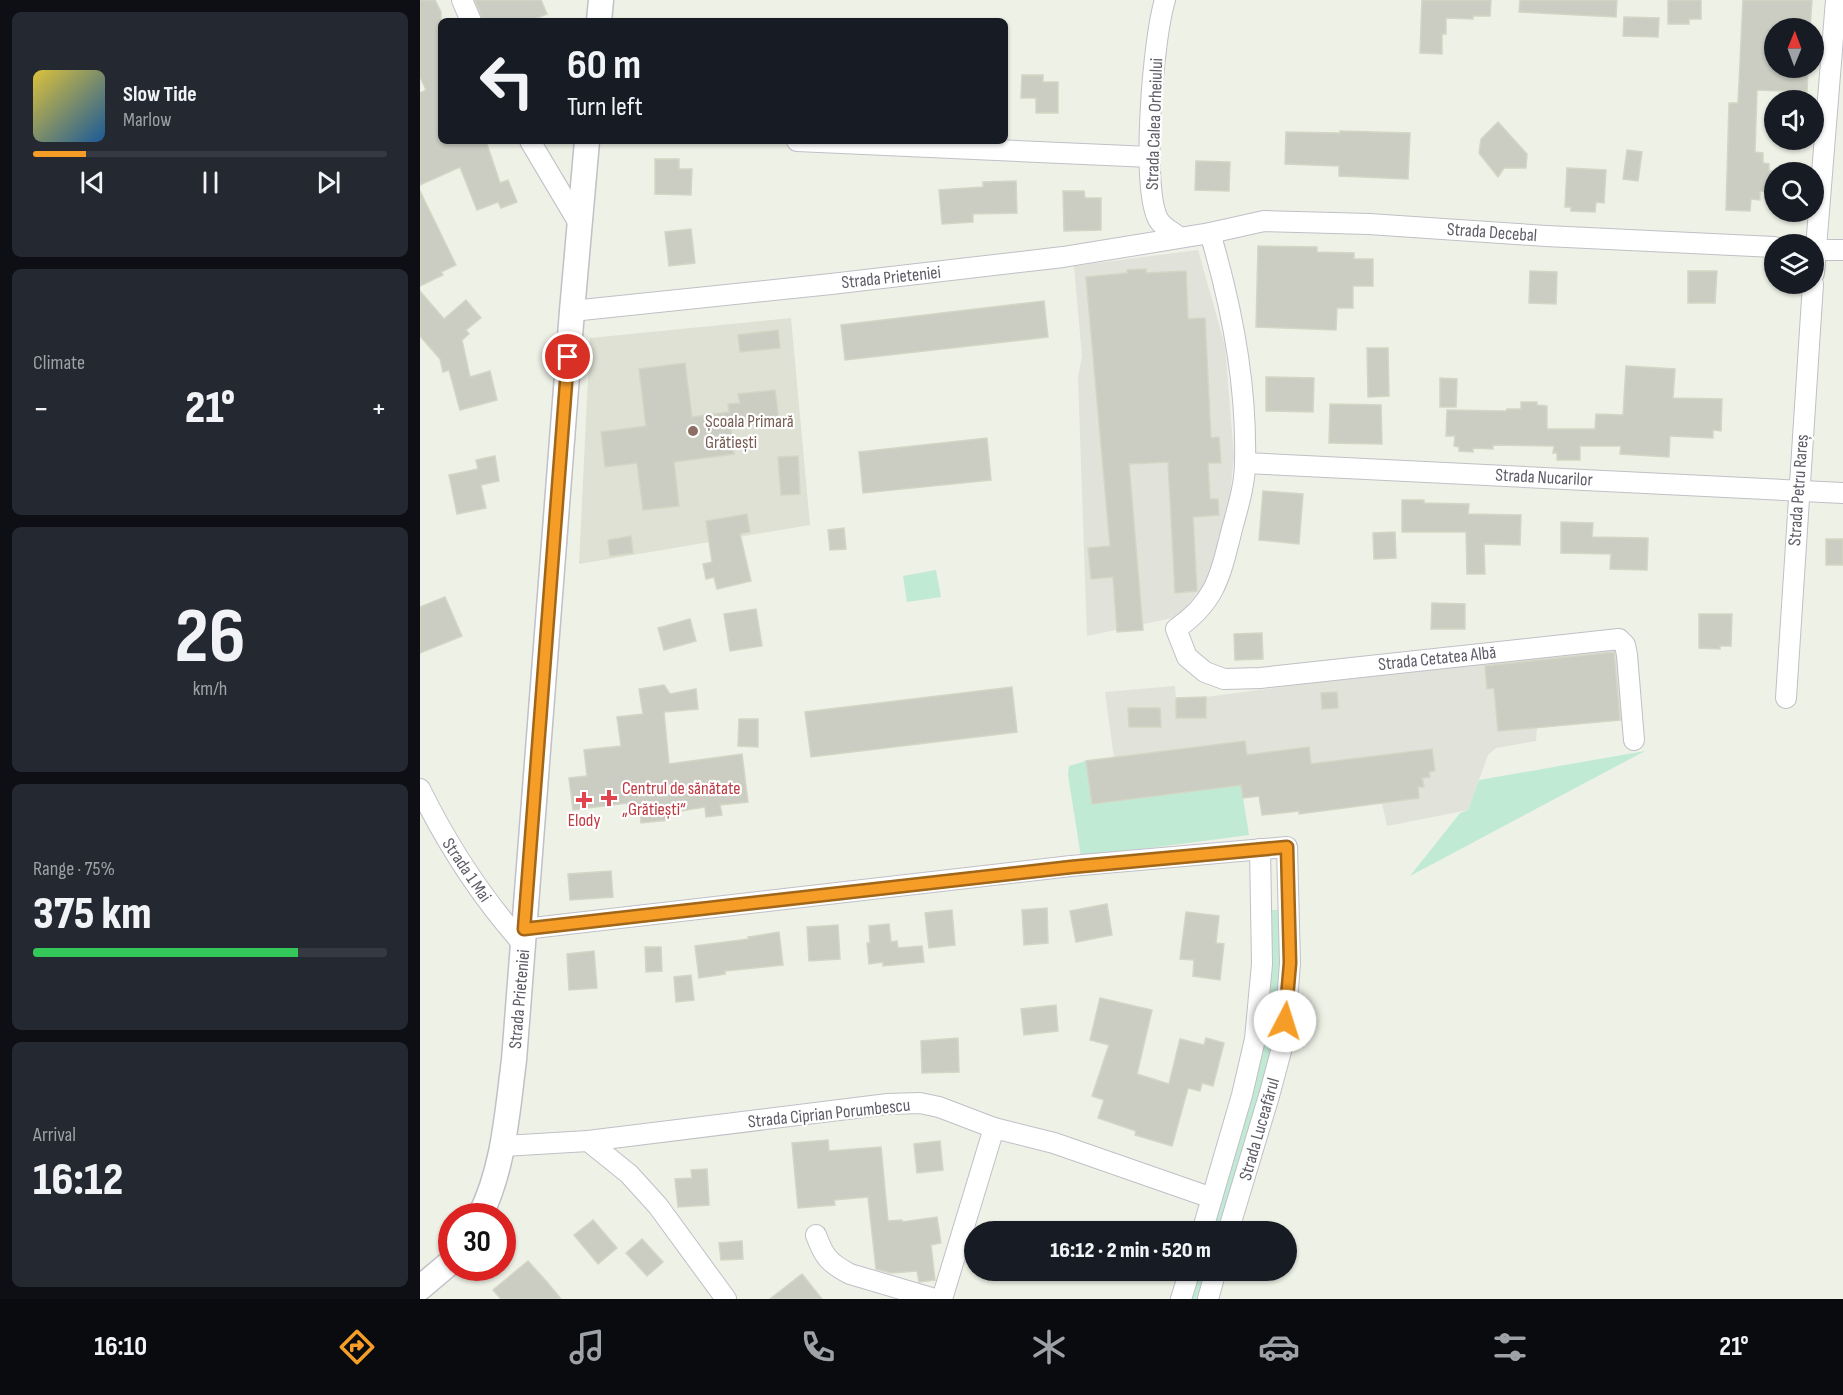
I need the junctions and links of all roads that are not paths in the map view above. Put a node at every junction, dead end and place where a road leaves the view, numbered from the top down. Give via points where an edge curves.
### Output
1 (462, 0) edge
2 (601, 0) edge
3 (1165, 0) edge
4 (1836, 0) edge
5 (470, 18) edge
6 (599, 18) edge
7 (532, 144) edge
8 (587, 144) edge
9 (863, 144) edge
10 (1150, 157) junction
11 (580, 225) junction
12 (1210, 233) junction
13 (1815, 234) edge
14 (1179, 237) junction
15 (1764, 248) edge
16 (1824, 250) edge
17 (1843, 250) edge
18 (1812, 294) edge
19 (572, 311) junction
20 (1245, 463) junction
21 (1798, 489) junction
22 (1843, 493) edge
23 (1786, 698) dead end
24 (1634, 740) dead end
25 (420, 789) edge
26 (1260, 849) junction
27 (524, 936) junction
28 (994, 1128) junction
29 (588, 1142) junction
30 (503, 1146) junction
31 (1212, 1198) junction
32 (486, 1203) edge
33 (1205, 1221) edge
34 (1231, 1221) edge
35 (816, 1235) dead end
36 (438, 1275) edge
37 (1187, 1281) edge
38 (1213, 1281) edge
39 (420, 1288) edge
40 (726, 1299) edge
41 (935, 1299) edge
42 (942, 1299) edge
43 (1181, 1299) edge
44 (1208, 1299) edge

1 - 5 street
2 - 6 street
3 - 10 street, Strada Calea Orheiului via 1155,54
4 - 13 street
7 - 11 street
8 - 11 street, Strada Prieteniei
9 - 10 street
10 - 14 street, Strada Calea Orheiului via 1151,199 1159,222
11 - 19 street, Strada Prieteniei
12 - 14 street, Strada Prieteniei
12 - 15 street, Strada Decebal via 1264,221
12 - 20 street via 1233,321 1241,380
14 - 19 street, Strada Prieteniei via 962,270
16 - 17 street
18 - 21 street, Strada Petru Rareș
19 - 27 street, Strada Prieteniei
20 - 21 street, Strada Nucarilor
20 - 24 street, Strada Cetatea Albă via 1216,585 1193,617 1176,629 1187,657 1205,672 1224,679 1260,678 1620,639 1627,655
21 - 22 street, Strada Nucarilor
21 - 23 street, Strada Petru Rareș
25 - 27 street, Strada 1 Mai via 452,851 495,913
26 - 27 street via 1071,867
26 - 31 street, Strada Luceafărul via 1262,964 1255,1039
26 - 34 street, Strada Luceafărul via 1287,847 1290,963 1284,1041
27 - 30 street, Strada Prieteniei
28 - 29 street, Strada Ciprian Porumbescu via 939,1107 909,1102
28 - 31 street, Strada Ciprian Porumbescu via 1054,1143
28 - 42 street
29 - 30 street, Strada Ciprian Porumbescu
29 - 40 street via 629,1174 658,1206
30 - 32 street, Strada Prieteniei
31 - 33 street, Strada Luceafărul
35 - 41 street via 827,1260 850,1274
36 - 39 street
37 - 43 street
38 - 44 street

